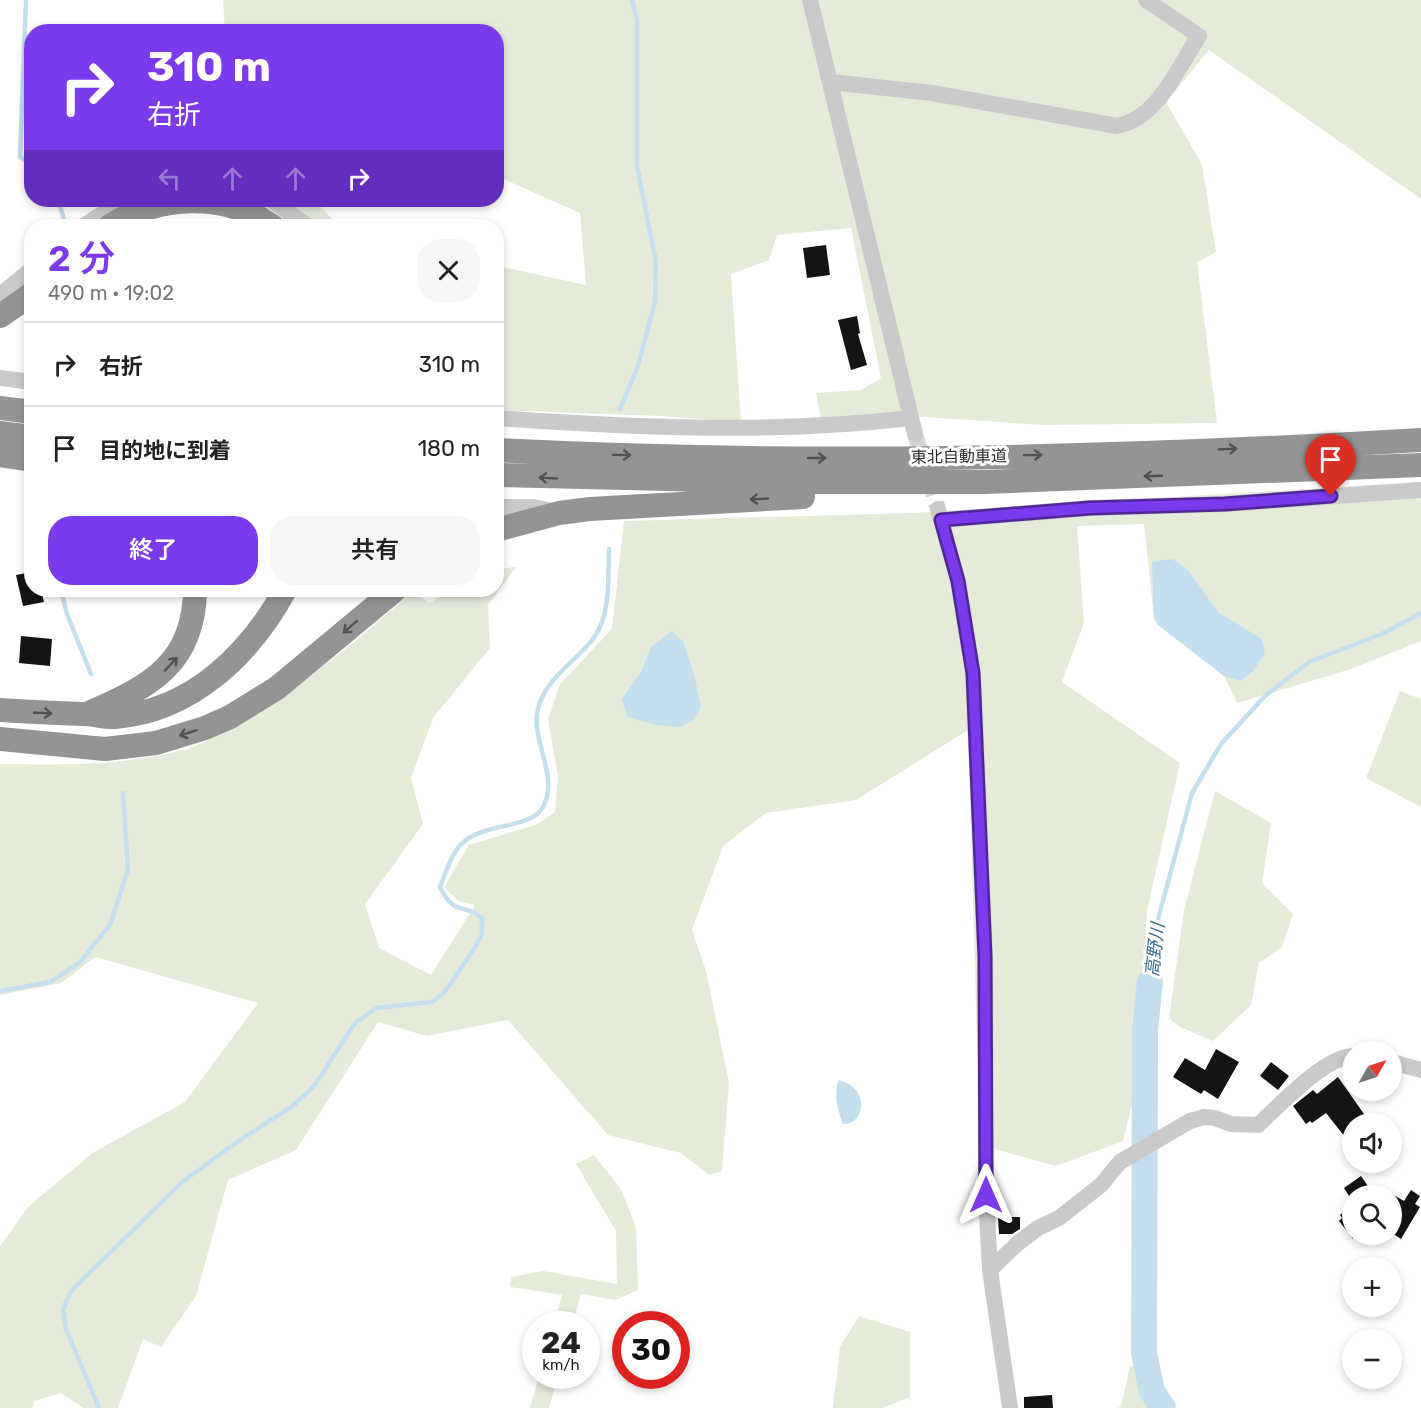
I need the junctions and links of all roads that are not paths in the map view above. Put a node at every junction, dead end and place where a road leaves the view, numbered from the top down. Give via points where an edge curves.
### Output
1 (810, 0) edge
2 (1146, 0) edge
3 (830, 82) junction
4 (113, 207) edge
5 (150, 207) edge
6 (232, 207) edge
7 (282, 207) edge
8 (94, 219) edge
9 (125, 219) edge
10 (170, 219) edge
11 (215, 219) edge
12 (257, 219) edge
13 (298, 219) edge
14 (24, 276) edge
15 (0, 295) edge
16 (24, 300) edge
17 (0, 316) edge
18 (0, 378) edge
19 (24, 381) edge
20 (0, 408) edge
21 (24, 411) edge
22 (504, 418) edge
23 (0, 433) edge
24 (24, 436) edge
25 (1421, 440) edge
26 (504, 447) edge
27 (504, 450) edge
28 (564, 454) junction
29 (0, 455) edge
30 (24, 459) edge
31 (1421, 465) edge
32 (504, 475) edge
33 (985, 482) junction
34 (1421, 490) edge
35 (504, 507) edge
36 (559, 513) junction
37 (504, 528) edge
38 (194, 597) edge
39 (281, 597) edge
40 (297, 597) edge
41 (387, 597) edge
42 (0, 710) edge
43 (86, 714) junction
44 (0, 739) edge
45 (76, 744) junction
46 (1342, 1057) edge
47 (1402, 1065) edge
48 (1421, 1070) edge
49 (990, 1270) junction
50 (1010, 1408) edge

1 - 3 street
2 - 3 street via 1199,36 1148,112 1133,123 1117,126 932,93
3 - 22 street via 913,426 658,428
4 - 8 street
5 - 9 highway
6 - 12 highway
7 - 13 street
10 - 11 highway via 204,216
14 - 15 street
16 - 17 highway
18 - 19 street
20 - 21 highway
23 - 24 highway
28 -> 25 highway, 東北自動車道 via 864,458 1183,451
26 - 28 highway
27 - 28 highway, 東北自動車道
29 - 30 highway
31 -> 33 highway, 東北自動車道
33 -> 32 highway, 東北自動車道
33 -> 36 highway
34 - 49 street via 1225,504 939,514 958,581 973,673 985,956
35 - 36 street via 534,507
36 - 37 highway
43 -> 38 highway via 150,684 172,663 192,625
39 - 43 highway via 247,646 199,688 141,713 113,717
40 - 45 highway via 262,650 239,675 202,703 165,721
41 -> 45 highway via 277,688 230,717 178,737 132,747 105,749
42 -> 43 highway
44 - 45 highway
46 - 49 street via 1258,1125 1204,1117 1130,1154 1101,1185 1059,1218 1038,1228
47 - 48 street
49 - 50 street

